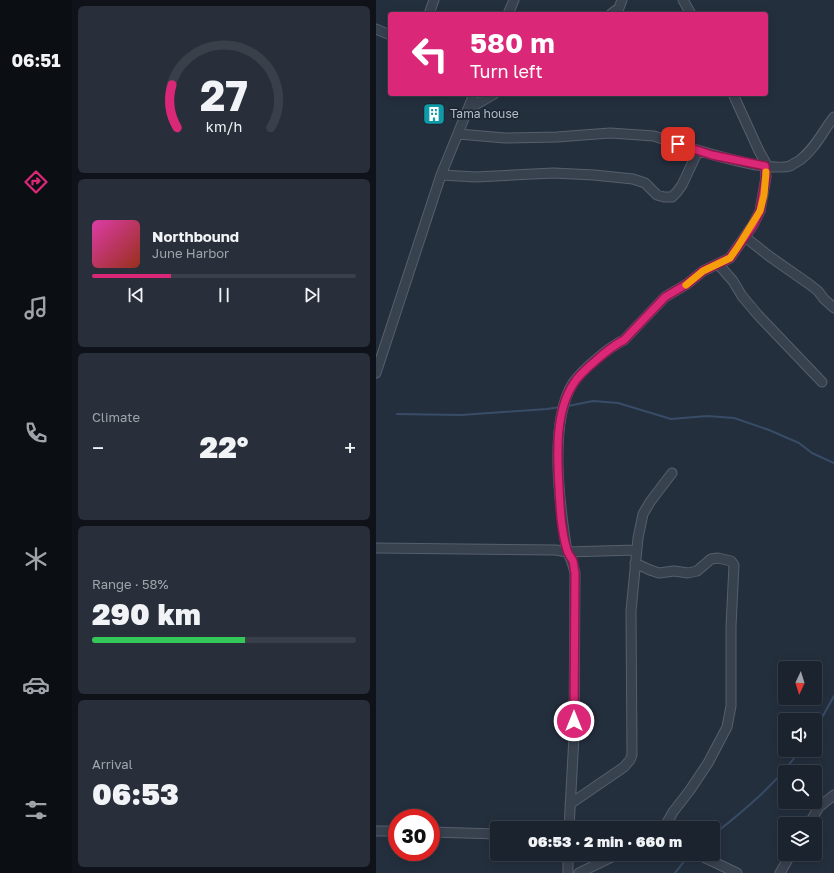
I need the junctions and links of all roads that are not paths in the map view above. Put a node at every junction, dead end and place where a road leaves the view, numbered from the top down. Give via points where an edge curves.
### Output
1 (434, 0) edge
2 (514, 0) edge
3 (622, 0) edge
4 (683, 0) edge
5 (430, 12) edge
6 (509, 12) edge
7 (614, 12) edge
8 (690, 12) edge
9 (376, 29) edge
10 (388, 34) edge
11 (473, 96) edge
12 (491, 96) edge
13 (734, 96) edge
14 (468, 109) junction
15 (834, 116) edge
16 (458, 134) junction
17 (698, 151) junction
18 (767, 166) junction
19 (441, 175) junction
20 (745, 236) junction
21 (718, 264) junction
22 (834, 308) edge
23 (376, 373) edge
24 (822, 382) dead end
25 (672, 474) dead end
26 (376, 548) edge
27 (636, 550) junction
28 (567, 552) junction
29 (635, 562) junction
30 (834, 795) edge
31 (570, 804) junction
32 (813, 817) edge
33 (569, 821) edge
34 (668, 821) edge
35 (376, 831) edge
36 (388, 831) edge
37 (440, 832) edge
38 (490, 834) edge
39 (568, 861) edge
40 (604, 861) edge
41 (712, 861) edge
42 (787, 861) edge
43 (568, 873) edge
44 (579, 873) edge
45 (737, 873) edge
46 (780, 873) edge

1 - 5 street
2 - 6 street
3 - 7 street via 619,8
4 - 8 street
9 - 10 street
11 - 14 street
12 - 14 street
13 - 18 street
14 - 16 street
15 - 18 street via 800,160 789,166
16 - 17 street via 505,138 644,134
16 - 19 street
17 - 18 street via 725,159
17 - 19 street via 682,185 672,197 657,195 645,183 594,176 553,173 476,177
18 - 20 street via 760,211
19 - 23 street
20 - 21 street via 730,258
20 - 22 street via 818,291
21 - 24 street via 758,315
21 - 28 street via 665,297 624,340 603,353 573,383 563,406 559,432 558,474
25 - 27 street via 643,514
26 - 28 street
27 - 28 street
27 - 29 street
28 - 31 street via 573,562 575,573 574,736
29 - 31 street via 631,611 632,755 627,764
29 - 34 street via 650,570 665,573 674,570 692,573 711,559 718,558 731,561 734,565 731,706 727,727 708,763
30 - 32 street via 819,807
31 - 33 street
35 - 36 street
37 - 38 street
39 - 43 street
40 - 44 street
41 - 45 street
42 - 46 street

